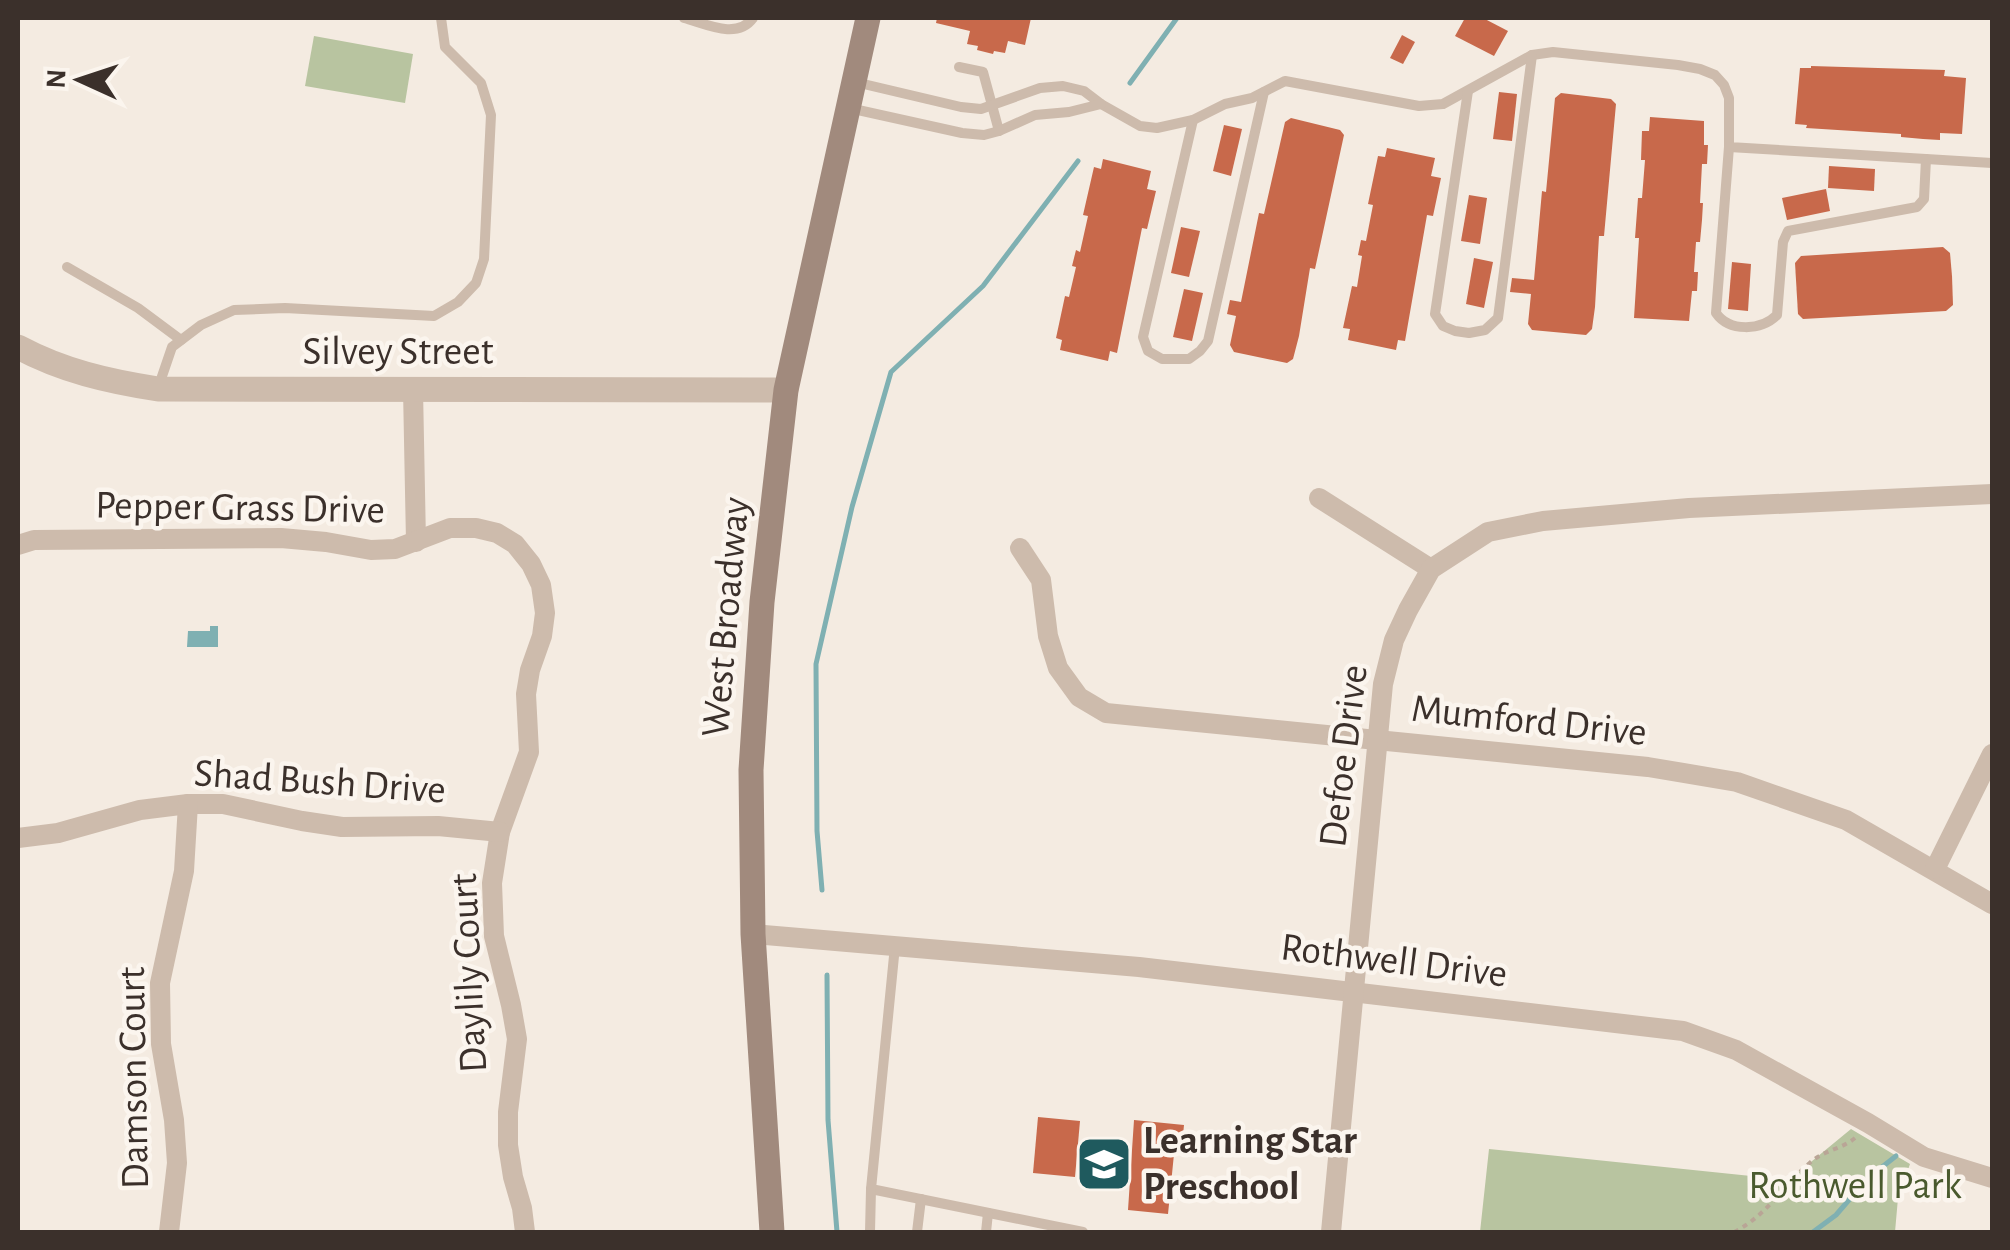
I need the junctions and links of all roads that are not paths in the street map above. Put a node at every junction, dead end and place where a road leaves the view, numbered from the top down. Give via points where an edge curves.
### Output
1 (441, 18) edge
2 (684, 18) edge
3 (753, 18) edge
4 (868, 18) edge
5 (1532, 54) junction
6 (959, 67) dead end
7 (854, 82) junction
8 (1468, 91) junction
9 (1264, 92) junction
10 (1101, 104) junction
11 (993, 106) junction
12 (848, 108) junction
13 (1193, 120) junction
14 (999, 131) junction
15 (1729, 147) junction
16 (1926, 159) junction
17 (1992, 163) edge
18 (67, 267) dead end
19 (181, 340) junction
20 (18, 348) edge
21 (158, 388) junction
22 (413, 390) junction
23 (786, 390) junction
24 (1992, 494) edge
25 (1319, 498) dead end
26 (416, 542) junction
27 (18, 544) edge
28 (515, 544) joint
29 (1020, 548) dead end
30 (1431, 569) junction
31 (1378, 741) junction
32 (1992, 754) edge
33 (188, 804) junction
34 (500, 832) junction
35 (18, 838) edge
36 (1935, 869) junction
37 (1992, 904) edge
38 (753, 934) junction
39 (895, 945) junction
40 (1354, 991) junction
41 (1992, 1178) edge
42 (871, 1189) junction
43 (921, 1200) junction
44 (988, 1213) junction
45 (169, 1232) edge
46 (526, 1232) edge
47 (772, 1232) edge
48 (870, 1232) edge
49 (917, 1232) edge
50 (986, 1232) edge
51 (1083, 1232) edge
52 (1332, 1232) edge

1 - 19 lane via 445,47 481,84 492,115 484,259 476,283 434,316 234,310
2 - 3 lane via 732,30
4 - 7 main road, West Broadway
5 - 8 lane
5 - 8 lane via 1498,318 1486,330 1469,333 1442,326 1436,314
5 - 15 lane via 1678,65 1714,75 1729,98
6 - 11 lane via 983,72
7 - 11 lane via 960,106
7 - 12 main road, West Broadway
8 - 9 lane via 1443,104 1419,106 1285,81
9 - 13 lane
9 - 13 lane via 1208,341 1189,360 1162,360 1143,337
10 - 11 lane via 1063,86
10 - 13 lane via 1140,126
10 - 14 lane via 1034,114
11 - 14 lane
12 - 14 lane via 962,133
12 - 23 main road, West Broadway
15 - 16 lane
15 - 16 lane via 1716,313 1732,326 1762,326 1776,316 1788,231 1917,208 1924,199
16 - 17 lane
18 - 19 lane
19 - 21 lane
20 - 21 street, Silvey Street via 52,365
21 - 22 street, Silvey Street
22 - 23 street, Silvey Street
22 - 26 street
23 - 38 main road, West Broadway via 752,752
24 - 30 street, Defoe Drive via 1543,521 1488,532
25 - 30 street
26 - 27 street, Pepper Grass Drive via 371,550 281,538
26 - 28 street, Pepper Grass Drive via 463,528 497,533
28 - 34 street, Daylily Court via 541,585 545,614 526,694 529,752
29 - 31 street, Mumford Drive via 1041,580 1058,668 1079,697 1106,713
30 - 31 street, Defoe Drive via 1394,640
31 - 36 street, Mumford Drive via 1737,782 1846,820
31 - 40 street, Defoe Drive
32 - 36 street
33 - 34 street, Shad Bush Drive via 342,826
33 - 35 street, Shad Bush Drive
33 - 45 street, Damson Court via 178,910 160,983 177,1163
34 - 46 street, Daylily Court via 492,883 494,936 517,1039 508,1146
36 - 37 street, Mumford Drive
38 - 39 street, Rothwell Drive
38 - 47 main road, West Broadway
39 - 40 street, Rothwell Drive
39 - 42 lane
40 - 41 street, Rothwell Drive via 1683,1031 1736,1050 1924,1156
40 - 52 street, Defoe Drive
42 - 43 lane
42 - 48 lane
43 - 44 lane
43 - 49 lane
44 - 50 lane
44 - 51 lane

